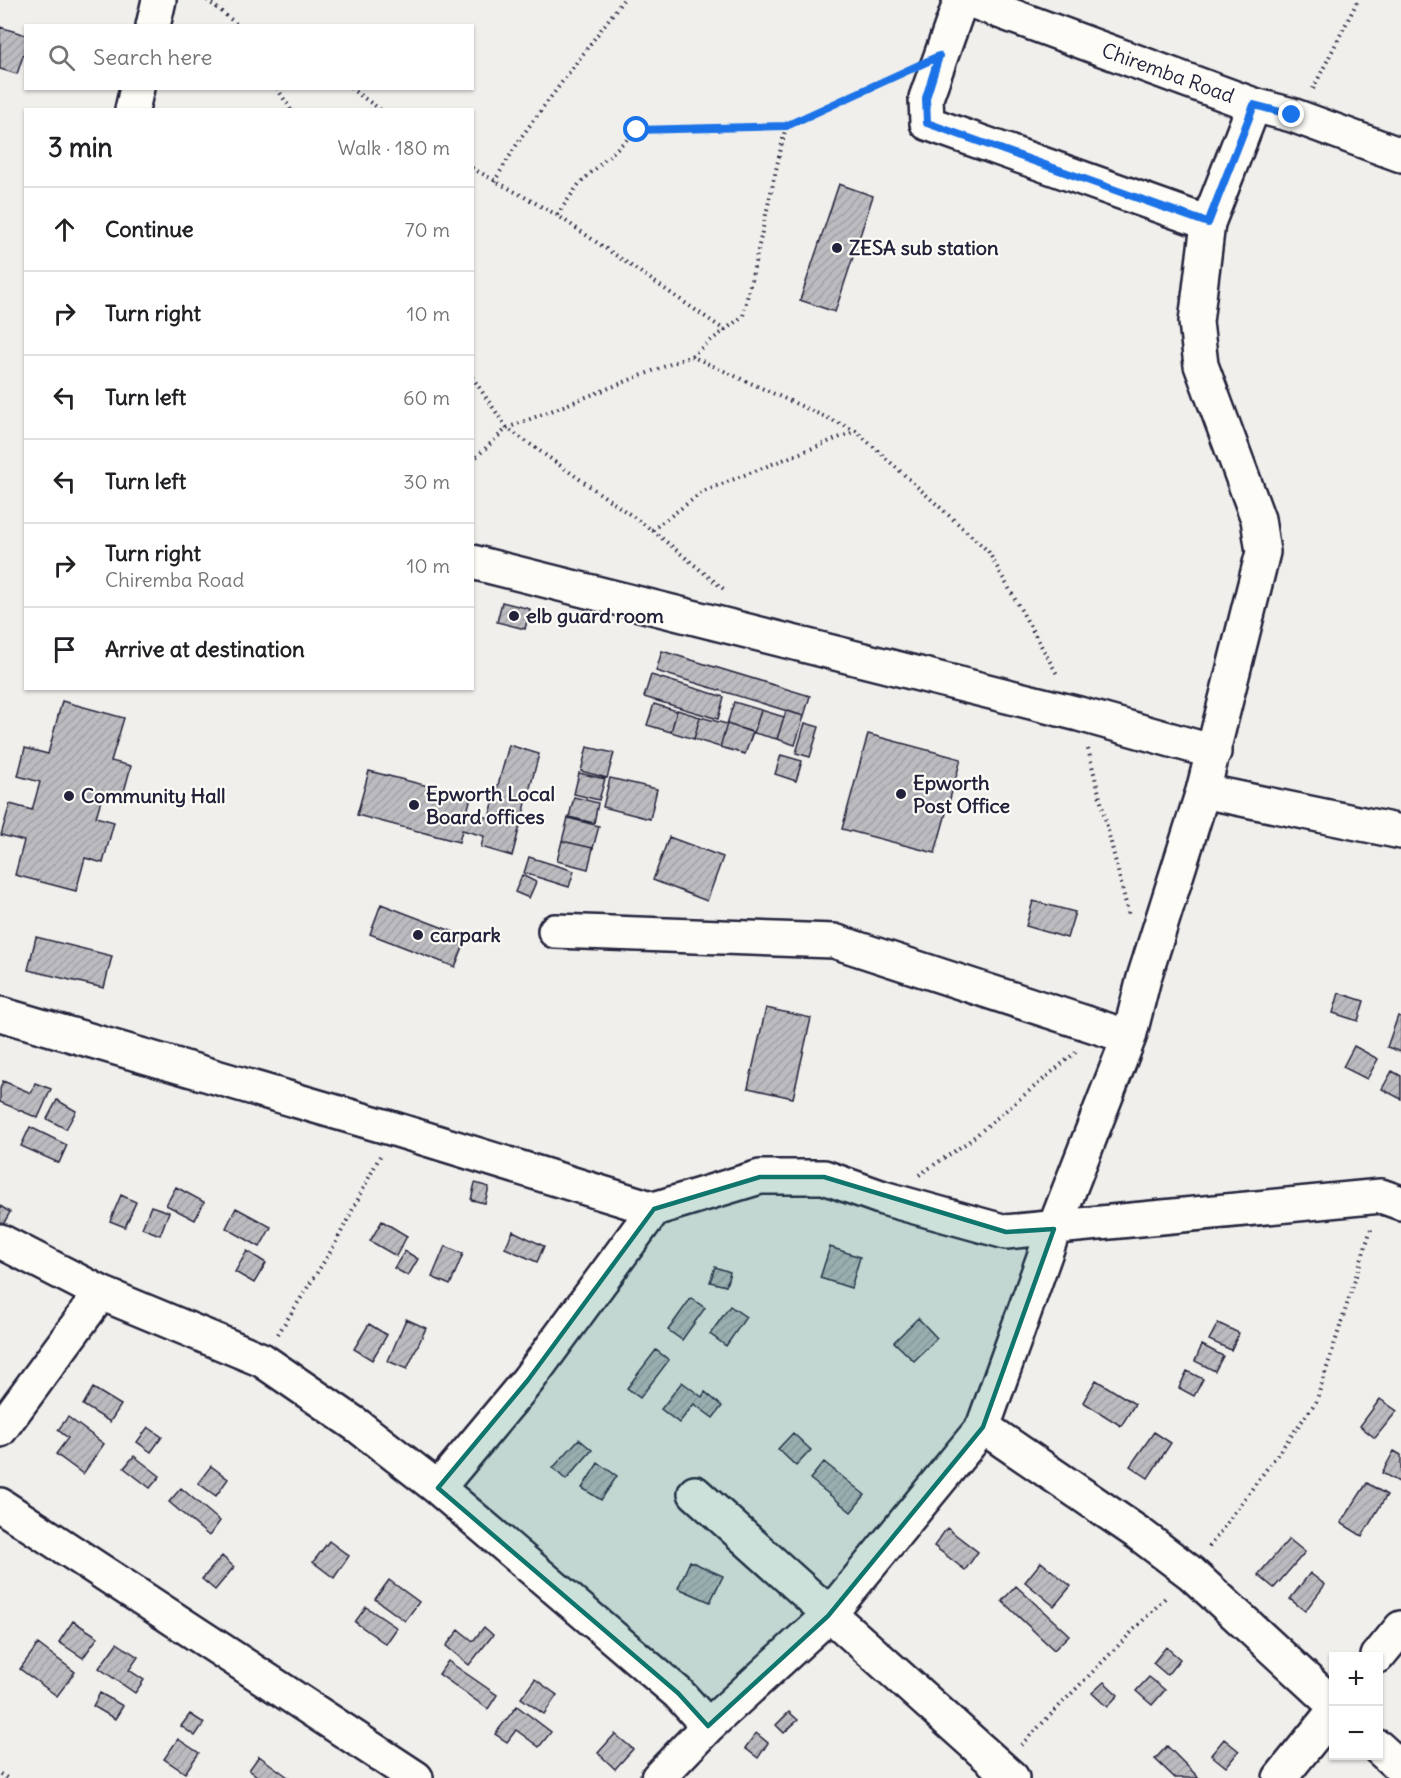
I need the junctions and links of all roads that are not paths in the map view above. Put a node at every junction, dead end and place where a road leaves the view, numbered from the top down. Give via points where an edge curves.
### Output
1 (159, 0) edge
2 (961, 0) edge
3 (969, 0) edge
4 (1015, 8) edge
5 (153, 24) edge
6 (137, 90) edge
7 (1254, 105) junction
8 (132, 108) edge
9 (1401, 155) edge
10 (1208, 223) junction
11 (474, 563) edge
12 (1214, 752) junction
13 (1203, 791) junction
14 (1401, 832) edge
15 (555, 931) dead end
16 (0, 1014) edge
17 (1118, 1032) junction
18 (1391, 1200) edge
19 (654, 1209) junction
20 (1054, 1229) junction
21 (0, 1241) edge
22 (101, 1293) junction
23 (983, 1426) junction
24 (0, 1430) edge
25 (438, 1488) junction
26 (695, 1493) dead end
27 (0, 1505) edge
28 (828, 1616) junction
29 (1401, 1628) edge
30 (1381, 1652) edge
31 (1329, 1699) edge
32 (1329, 1717) edge
33 (708, 1726) junction
34 (1383, 1752) edge
35 (1401, 1768) edge
36 (1005, 1772) edge
37 (670, 1774) edge
38 (416, 1778) edge
39 (1280, 1778) edge

1 - 5 street
2 - 10 street via 926,98 927,123
3 - 4 street, Chiremba Road
4 - 7 street, Chiremba Road
6 - 8 street
7 - 9 street, Chiremba Road
7 - 10 street
10 - 12 street via 1196,322 1201,365 1258,519 1263,552
11 - 12 street via 1079,714
12 - 13 street
13 - 14 street
13 - 17 street via 1144,978
15 - 17 street via 834,940
16 - 19 street
17 - 20 street
18 - 20 street
19 - 20 street via 760,1177 824,1177 883,1198 1006,1232
19 - 25 street via 528,1380
20 - 23 street
21 - 22 street
22 - 24 street
22 - 25 street via 262,1360 358,1426
23 - 28 street
23 - 31 street via 1191,1573
25 - 33 street via 678,1693
26 - 28 street
27 - 38 street
28 - 33 street
28 - 36 street
29 - 30 street
32 - 39 street
33 - 37 street
34 - 35 street

